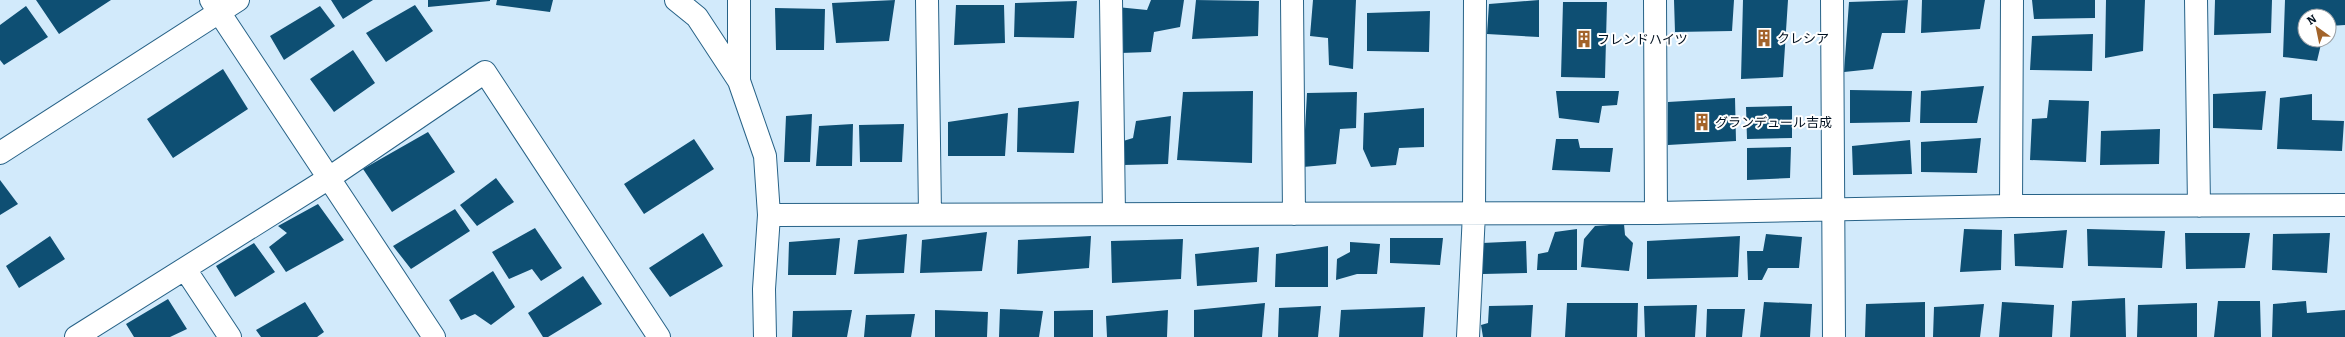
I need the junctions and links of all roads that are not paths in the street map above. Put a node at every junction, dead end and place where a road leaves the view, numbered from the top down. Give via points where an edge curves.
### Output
1 (238, 0) edge
2 (676, 0) edge
3 (739, 0) edge
4 (927, 0) edge
5 (1111, 0) edge
6 (1292, 0) edge
7 (1475, 0) edge
8 (1655, 0) edge
9 (1832, 0) edge
10 (2012, 0) edge
11 (2196, 0) edge
12 (214, 6) edge
13 (739, 81) junction
14 (0, 153) edge
15 (329, 178) junction
16 (2345, 205) edge
17 (2011, 206) junction
18 (2198, 206) junction
19 (1834, 211) junction
20 (1656, 213) junction
21 (930, 214) junction
22 (1114, 214) junction
23 (1294, 214) junction
24 (1474, 214) junction
25 (769, 215) junction
26 (185, 268) junction
27 (76, 337) edge
28 (230, 337) edge
29 (434, 337) edge
30 (659, 337) edge
31 (765, 337) edge
32 (1468, 337) edge
33 (1834, 337) edge

1 - 12 street
2 - 13 street via 697,17
3 - 13 street
4 - 21 street
5 - 22 street
6 - 23 street
7 - 24 street
8 - 20 street
9 - 19 street
10 - 17 street
11 - 18 street
12 - 14 street
12 - 15 street
13 - 25 street via 765,156
15 - 26 street
15 - 29 street
15 - 30 street via 485,72
16 - 18 street
17 - 18 street
17 - 19 street
19 - 20 street
19 - 33 street
20 - 24 street
21 - 22 street
21 - 25 street
22 - 23 street
23 - 24 street
24 - 32 street
25 - 31 street via 764,289
26 - 27 street
26 - 28 street

